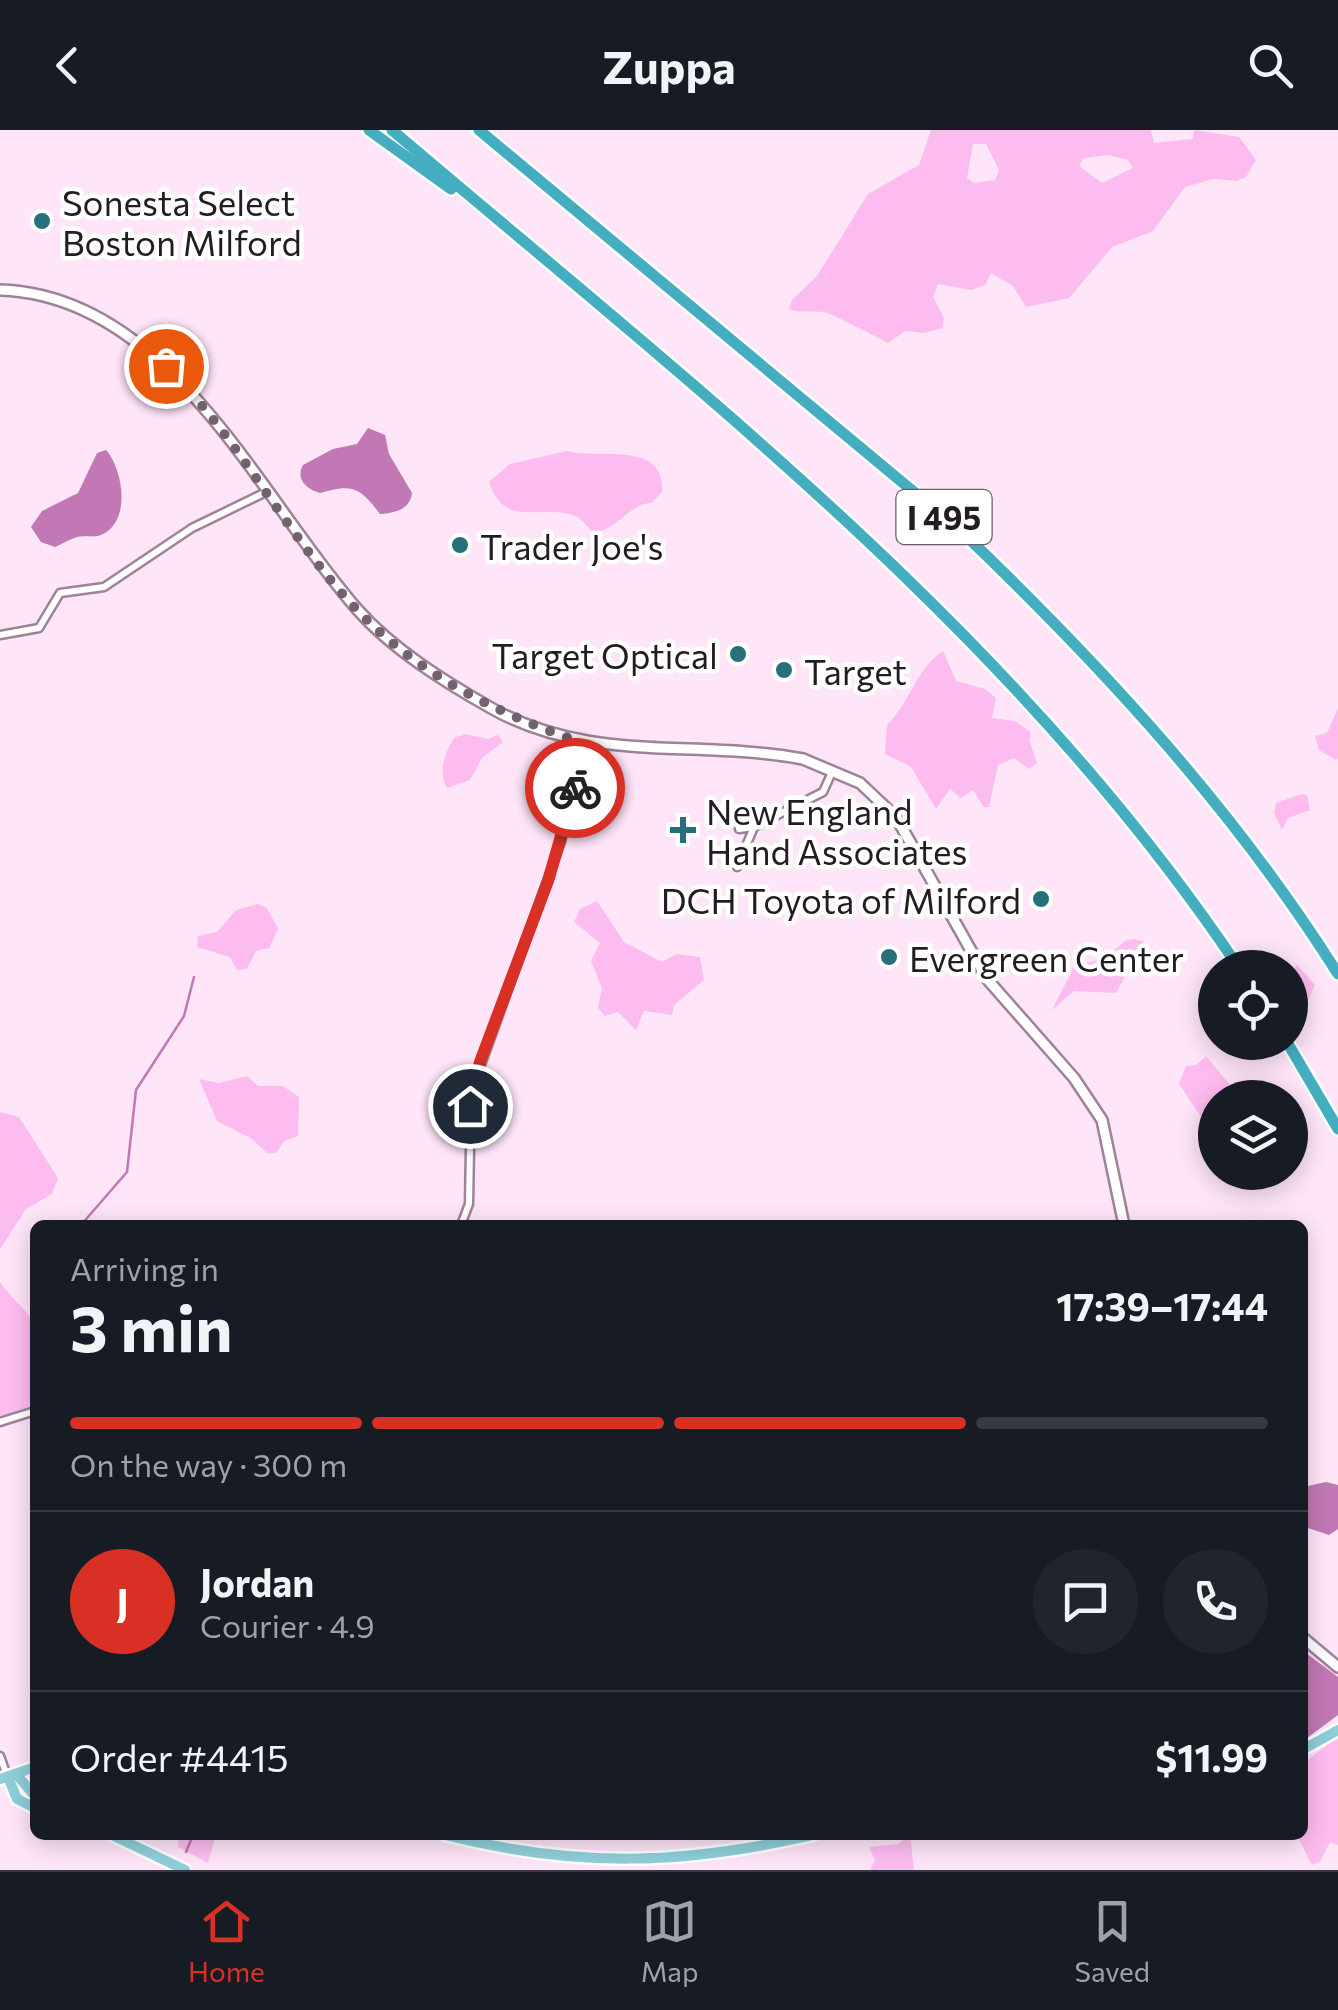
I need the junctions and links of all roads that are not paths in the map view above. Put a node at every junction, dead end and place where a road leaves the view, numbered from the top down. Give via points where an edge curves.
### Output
1 (369, 130) edge
2 (392, 130) edge
3 (478, 130) edge
4 (522, 240) junction
5 (0, 290) edge
6 (268, 492) junction
7 (0, 635) edge
8 (583, 743) junction
9 (834, 770) junction
10 (754, 827) junction
11 (739, 829) dead end
12 (738, 868) dead end
13 (1226, 950) edge
14 (1338, 974) edge
15 (1298, 1060) edge
16 (1338, 1129) edge
17 (463, 1220) edge
18 (1123, 1220) edge
19 (30, 1413) edge
20 (0, 1422) edge
21 (1308, 1642) edge
22 (1338, 1667) edge
23 (1338, 1730) edge
24 (1308, 1747) edge
25 (0, 1756) edge
26 (8, 1777) edge
27 (1, 1800) edge
28 (30, 1803) edge
29 (30, 1804) edge
30 (122, 1840) edge
31 (466, 1840) edge
32 (789, 1840) edge
33 (185, 1870) edge

1 - 4 highway
2 - 4 highway, I 495
3 - 14 highway, I 495 via 962,532 1037,604 1182,761
4 - 13 highway, I 495 via 940,607 1106,789
5 - 6 main road via 70,308 142,347 188,388
6 - 7 street via 192,528 104,587 60,594 39,628
6 - 8 main road via 377,629 493,710
8 - 9 main road via 780,755
8 - 17 street via 561,842 470,1093 470,1204
9 - 10 street via 824,792
9 - 18 main road via 896,817 987,980 1090,1098 1109,1143
10 - 11 street
10 - 12 street
15 - 16 highway
19 - 20 street
21 - 22 main road
23 - 24 main road
25 - 26 street
26 - 28 main road via 16,1799
27 - 29 main road
30 - 33 main road
31 - 32 main road via 520,1853 623,1862 722,1854

